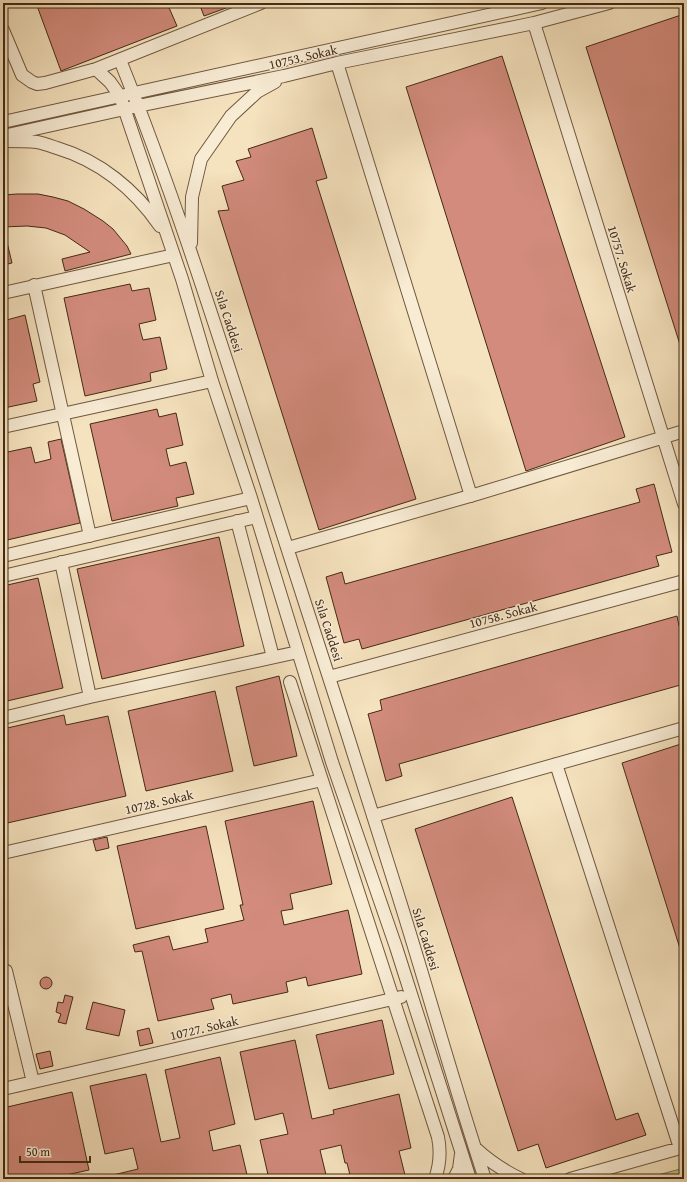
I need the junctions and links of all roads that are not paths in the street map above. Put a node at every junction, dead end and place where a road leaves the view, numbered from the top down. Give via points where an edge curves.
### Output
1 (261, 3) edge
2 (542, 3) edge
3 (609, 3) edge
4 (534, 23) junction
5 (3, 30) edge
6 (120, 60) junction
7 (337, 63) junction
8 (96, 69) junction
9 (284, 76) junction
10 (133, 93) junction
11 (120, 96) junction
12 (138, 106) junction
13 (125, 110) junction
14 (3, 122) edge
15 (3, 136) edge
16 (3, 141) edge
17 (169, 240) junction
18 (191, 250) junction
19 (174, 255) junction
20 (34, 286) junction
21 (3, 292) edge
22 (212, 381) junction
23 (63, 413) junction
24 (3, 427) edge
25 (684, 431) edge
26 (663, 437) junction
27 (470, 496) junction
28 (251, 498) junction
29 (684, 504) edge
30 (256, 517) junction
31 (238, 521) junction
32 (90, 536) junction
33 (288, 548) junction
34 (3, 556) edge
35 (61, 562) junction
36 (3, 576) edge
37 (684, 581) edge
38 (298, 652) junction
39 (273, 657) junction
40 (329, 677) junction
41 (290, 682) dead end
42 (90, 697) junction
43 (3, 718) edge
44 (684, 728) edge
45 (556, 764) junction
46 (322, 780) junction
47 (373, 816) junction
48 (3, 852) edge
49 (3, 971) edge
50 (411, 994) junction
51 (393, 998) junction
52 (33, 1082) junction
53 (3, 1089) edge
54 (474, 1147) junction
55 (682, 1148) edge
56 (461, 1153) junction
57 (435, 1179) edge
58 (454, 1179) edge
59 (470, 1179) edge
60 (484, 1179) edge
61 (521, 1179) edge
62 (570, 1179) edge

1 - 6 street
2 - 10 street, 10753. Sokak
3 - 4 street, 10753. Sokak
4 - 7 street, 10753. Sokak
4 - 26 street, 10757. Sokak
5 - 8 street via 19,70 32,82 45,83
6 - 8 street
6 - 10 street, Sıla Caddesi
7 - 9 street, 10753. Sokak
7 - 27 street
8 - 11 street
9 - 12 street, 10753. Sokak
9 - 18 street via 257,92 231,116 201,158 192,197
10 - 11 street, 10753. Sokak
10 - 12 street, Sıla Caddesi
11 - 13 street
11 - 14 street, 10753. Sokak
12 - 13 street, 10753. Sokak
12 - 18 street, Sıla Caddesi
13 - 15 street, 10753. Sokak
13 - 17 street
16 - 17 street via 38,142 71,152 93,164 113,176 133,193
17 - 19 street
18 - 33 street, Sıla Caddesi
19 - 20 street
19 - 22 street
20 - 21 street
20 - 23 street
22 - 23 street
22 - 28 street
23 - 24 street
23 - 32 street
25 - 26 street
26 - 27 street
26 - 29 street, 10757. Sokak
27 - 33 street
28 - 30 street
28 - 32 street
30 - 31 street
30 - 38 street
31 - 35 street
31 - 39 street
32 - 34 street
33 - 40 street, Sıla Caddesi
35 - 36 street
35 - 42 street
37 - 40 street, 10758. Sokak
38 - 39 street
38 - 50 street via 332,762
39 - 42 street
40 - 47 street, Sıla Caddesi
41 - 46 street
42 - 43 street
44 - 45 street
45 - 47 street
45 - 55 street
46 - 48 street, 10728. Sokak
46 - 51 street
47 - 54 street, Sıla Caddesi
49 - 52 street via 6,971
50 - 51 street, 10727. Sokak
50 - 56 street
51 - 52 street, 10727. Sokak
51 - 57 street via 438,1137 440,1162
52 - 53 street, 10727. Sokak
54 - 60 street, Sıla Caddesi
54 - 61 street via 488,1160
55 - 62 street
56 - 58 street via 459,1169
56 - 59 street

